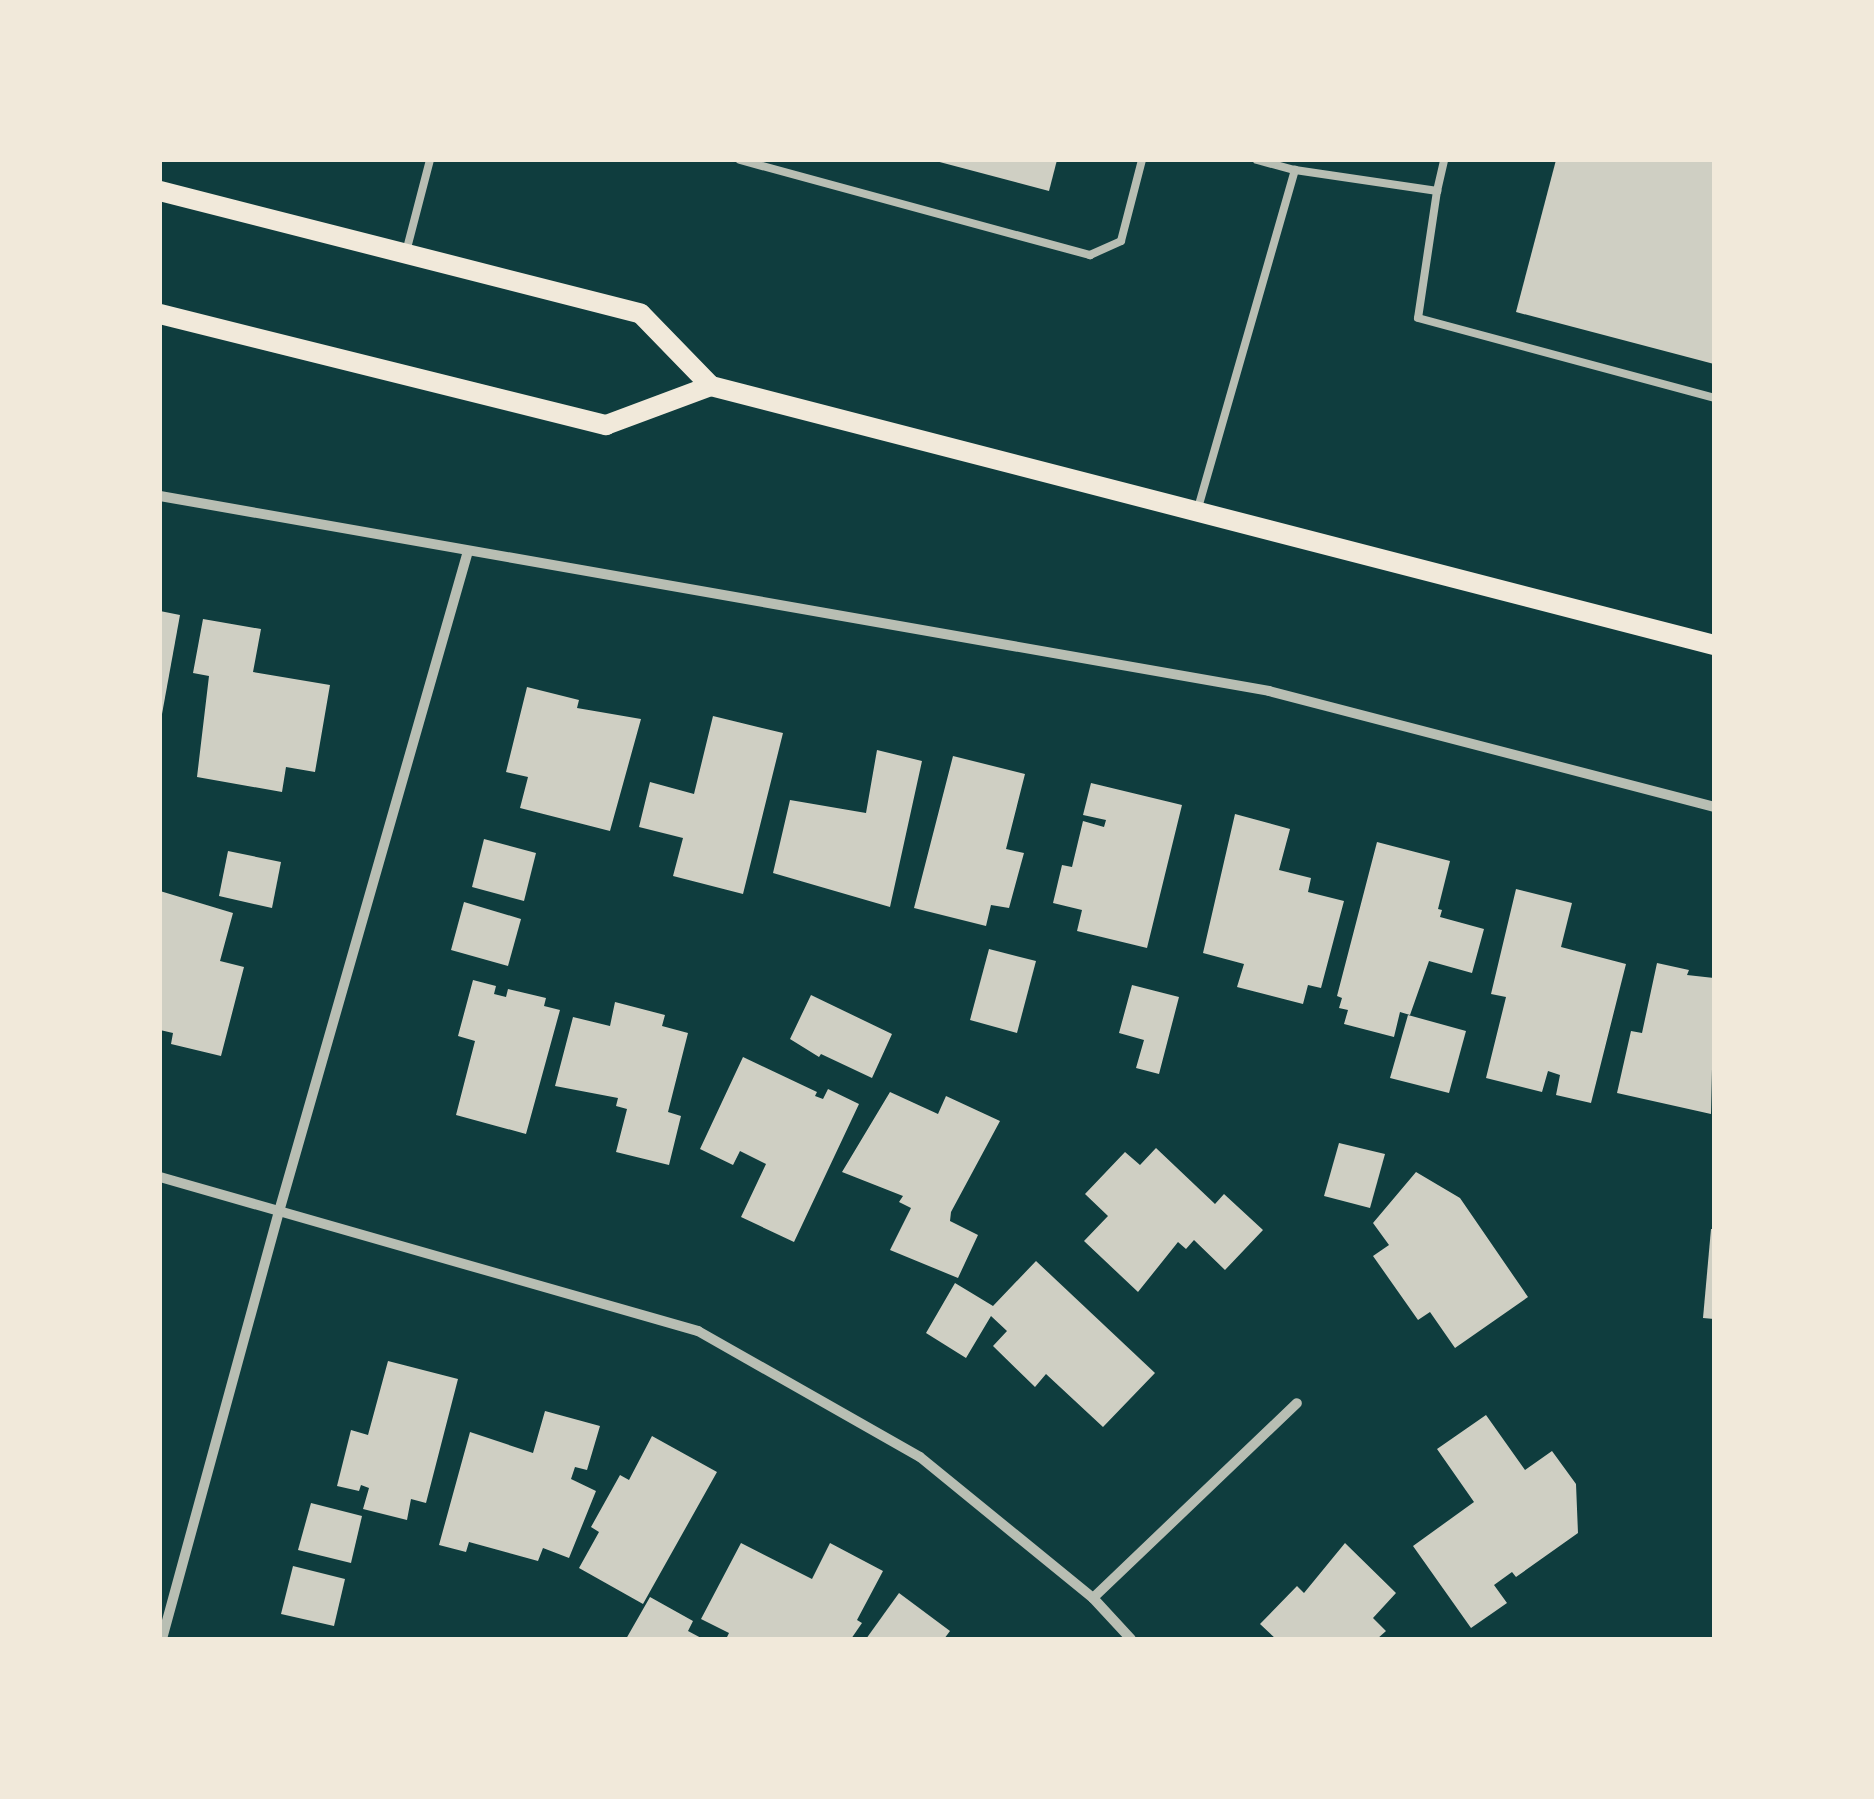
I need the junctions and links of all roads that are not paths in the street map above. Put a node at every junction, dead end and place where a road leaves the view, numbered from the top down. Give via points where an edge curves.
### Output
1 (430, 160) edge
2 (740, 160) edge
3 (1142, 160) edge
4 (1257, 160) edge
5 (1444, 160) edge
6 (1294, 170) junction
7 (160, 191) edge
8 (1437, 191) junction
9 (406, 255) junction
10 (160, 314) edge
11 (710, 386) junction
12 (1714, 398) edge
13 (160, 496) edge
14 (1197, 511) junction
15 (468, 550) junction
16 (1714, 645) edge
17 (1714, 806) edge
18 (160, 1177) edge
19 (280, 1208) junction
20 (1298, 1403) dead end
21 (1093, 1598) junction
22 (162, 1639) edge
23 (1131, 1639) edge

1 - 9 lane
2 - 3 lane via 1090,254 1121,241
4 - 6 lane
5 - 8 lane
6 - 8 lane
6 - 14 lane
7 - 9 main road
8 - 12 lane via 1418,318
9 - 11 main road via 641,314
10 - 11 main road via 606,425
11 - 14 main road
13 - 15 street
14 - 16 main road
15 - 17 street via 1269,692
15 - 19 street
18 - 19 street
19 - 21 street via 698,1331 920,1458
19 - 22 street
20 - 21 street
21 - 23 street

